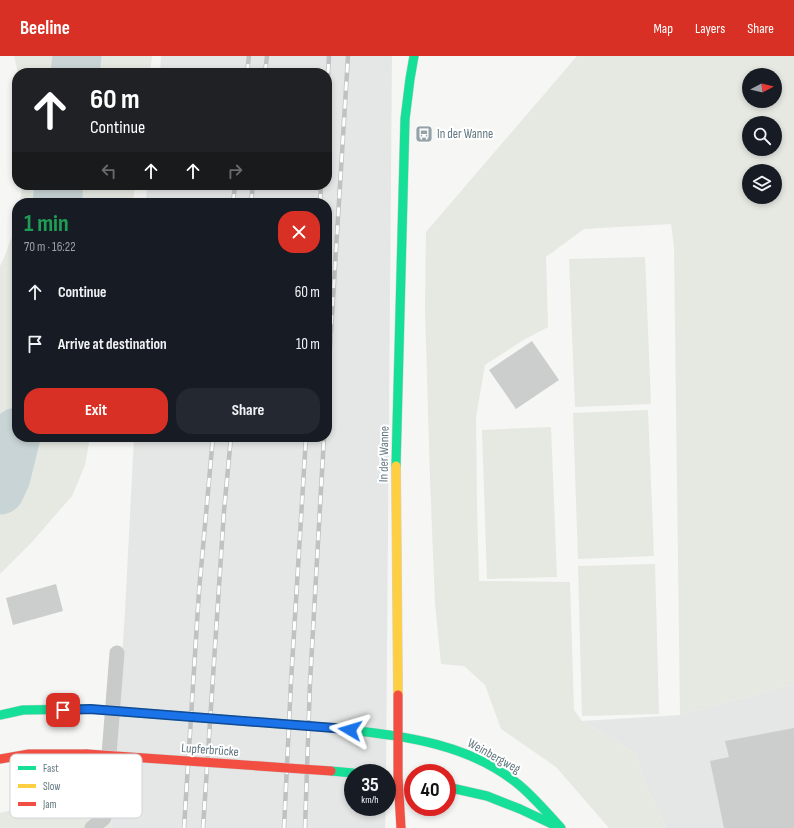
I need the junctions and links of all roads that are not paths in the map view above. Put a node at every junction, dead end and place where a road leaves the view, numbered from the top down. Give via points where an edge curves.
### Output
1 (414, 56) edge
2 (116, 653) dead end
3 (0, 715) edge
4 (398, 736) junction
5 (29, 754) edge
6 (87, 754) edge
7 (109, 754) edge
8 (10, 757) edge
9 (142, 758) edge
10 (0, 759) edge
11 (344, 773) edge
12 (396, 777) edge
13 (401, 778) junction
14 (456, 789) edge
15 (104, 818) edge
16 (92, 828) edge
17 (402, 828) edge
18 (561, 828) edge

1 - 4 street, In der Wanne via 405,119 401,224 396,476
2 - 7 lane
3 - 4 street, Weinbergweg, bridge via 23,710 90,709 334,728
4 - 13 street, In der Wanne
4 - 18 street, Weinbergweg via 455,749 500,771 537,801
5 - 6 street, Lupferbrücke, bridge
8 - 10 street, Lupferbrücke, bridge
9 - 11 street, Lupferbrücke, bridge
12 - 13 street
13 - 17 street, In der Wanne
14 - 18 street, Weinbergweg via 487,796
15 - 16 lane

